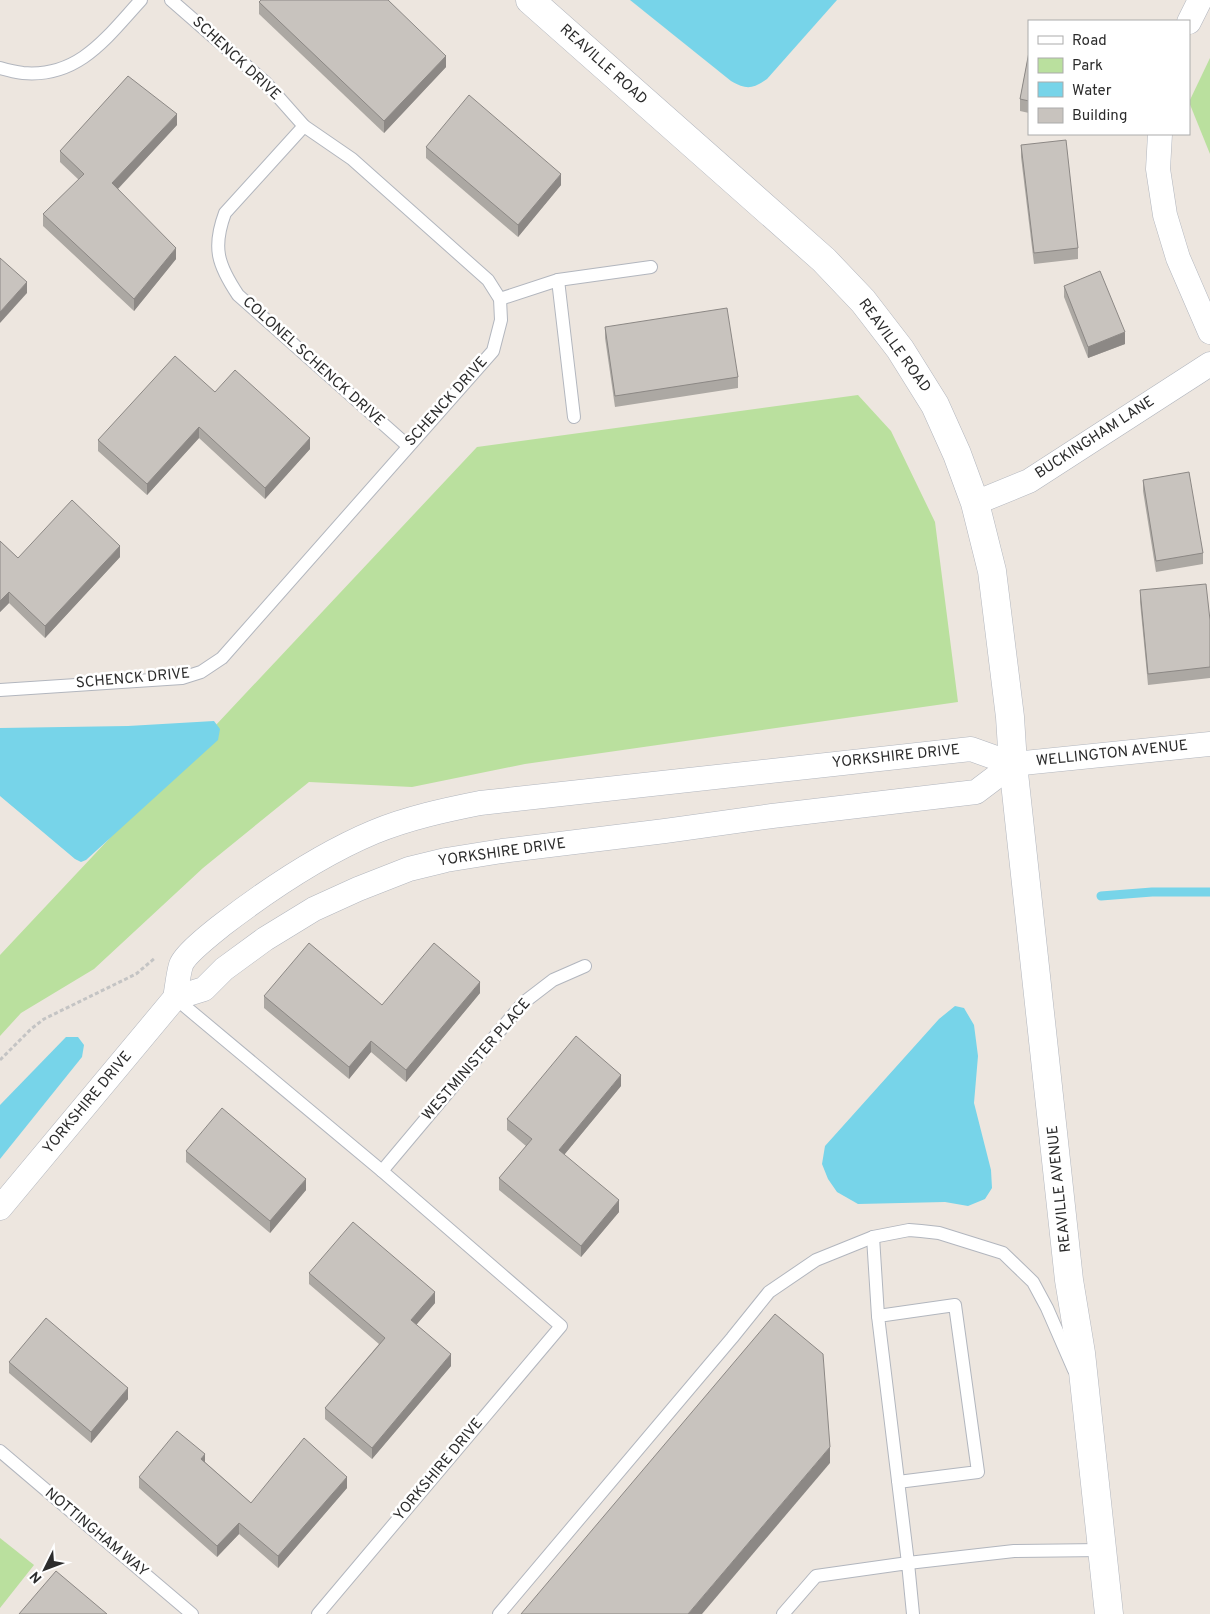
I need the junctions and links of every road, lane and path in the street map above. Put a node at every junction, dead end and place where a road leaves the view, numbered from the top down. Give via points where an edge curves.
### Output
1 (141, 0) edge
2 (171, 0) edge
3 (530, 0) edge
4 (1200, 0) edge
5 (1190, 20) edge
6 (0, 68) edge
7 (304, 126) junction
8 (1160, 135) edge
9 (651, 267) dead end
10 (558, 280) junction
11 (500, 299) junction
12 (1210, 332) edge
13 (1210, 364) edge
14 (574, 417) dead end
15 (408, 446) junction
16 (975, 503) junction
17 (0, 690) edge
18 (1210, 744) edge
19 (1013, 764) junction
20 (585, 966) dead end
21 (175, 998) junction
22 (382, 1171) junction
23 (0, 1208) edge
24 (873, 1237) junction
25 (878, 1316) junction
26 (1086, 1400) junction
27 (0, 1451) edge
28 (898, 1482) junction
29 (1102, 1550) junction
30 (908, 1563) junction
31 (192, 1614) edge
32 (318, 1614) edge
33 (499, 1614) edge
34 (783, 1614) edge
35 (913, 1614) edge
36 (1109, 1614) edge

1 - 6 lane via 88,55 68,67 31,73
2 - 7 lane, SCHENCK DRIVE via 265,82
3 - 16 street, REAVILLE ROAD via 824,260 863,301 900,349 935,405
4 - 5 street
7 - 11 lane, SCHENCK DRIVE via 352,159 488,280
7 - 15 lane, COLONEL SCHENCK DRIVE via 225,213 218,230 218,252 224,273 238,295
8 - 12 street via 1158,169 1165,215 1178,258
9 - 10 lane
10 - 11 lane
10 - 14 lane
11 - 15 lane, SCHENCK DRIVE via 501,320 493,350
13 - 16 street, BUCKINGHAM LANE via 1029,481
15 - 17 lane, SCHENCK DRIVE via 222,658 201,672 182,678
16 - 19 street, REAVILLE ROAD via 992,571
18 - 19 street, WELLINGTON AVENUE
19 - 21 street, YORKSHIRE DRIVE via 976,792 502,851 408,869 314,909 265,939 204,989
19 - 21 street, YORKSHIRE DRIVE via 971,749 480,803 410,820 340,848 246,907 205,939 182,963
19 - 26 street, REAVILLE AVENUE via 1069,1280
20 - 22 lane, WESTMINISTER PLACE via 553,980 523,1003
21 - 22 lane
21 - 23 street, YORKSHIRE DRIVE
22 - 32 lane, YORKSHIRE DRIVE via 561,1326
24 - 25 lane
24 - 26 lane via 909,1230 939,1233 1003,1253 1033,1282
24 - 33 lane via 816,1260 770,1292
25 - 28 lane
25 - 28 lane via 955,1305 978,1472
26 - 29 street, REAVILLE AVENUE
27 - 31 lane, NOTTINGHAM WAY
28 - 30 lane
29 - 30 lane via 1014,1551
29 - 36 street, REAVILLE AVENUE
30 - 34 lane via 816,1576
30 - 35 lane

